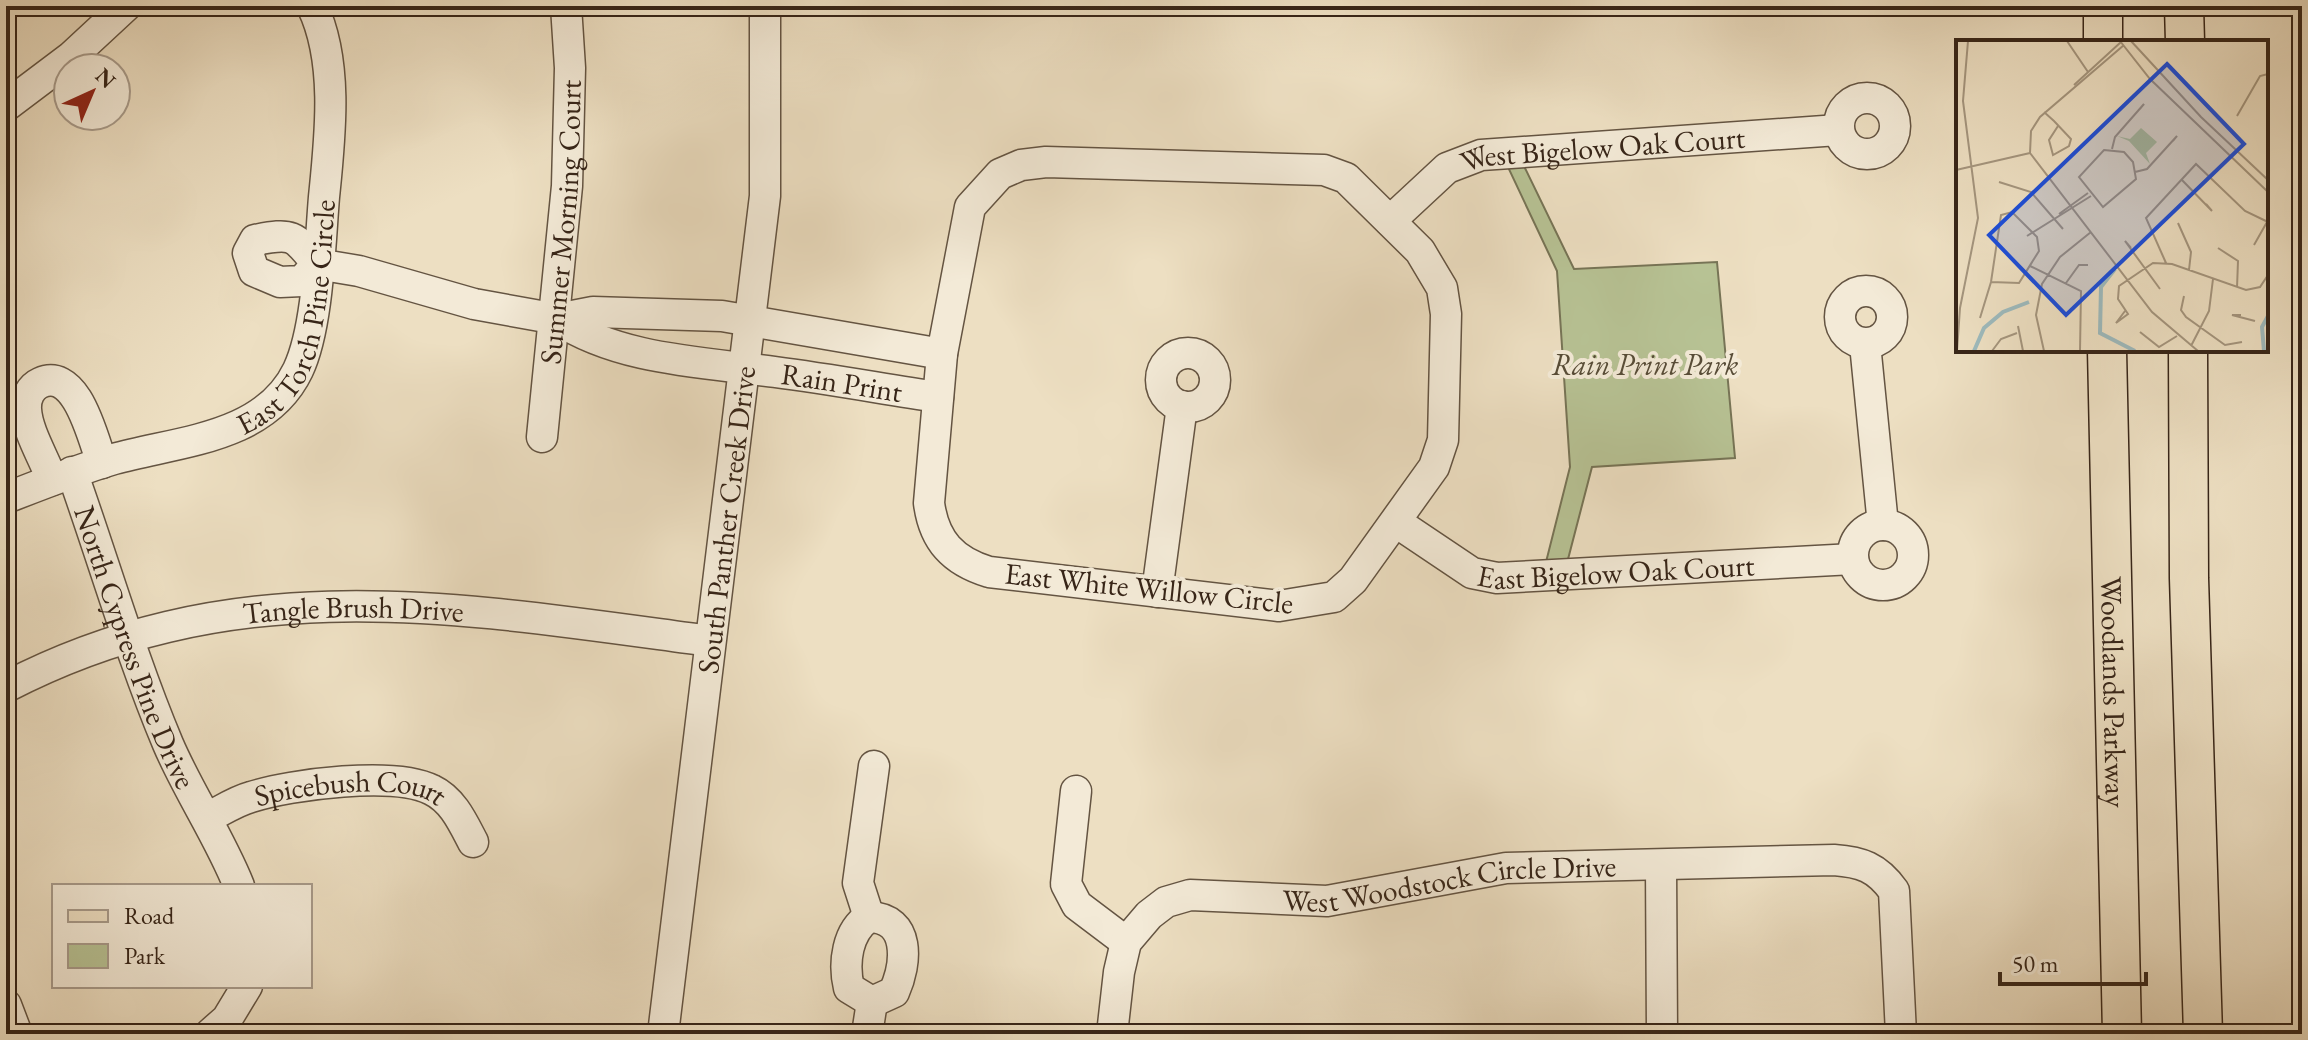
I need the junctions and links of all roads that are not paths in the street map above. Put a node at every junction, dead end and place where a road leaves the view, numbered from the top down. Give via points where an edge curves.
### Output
1 (126, 6) edge
2 (312, 6) edge
3 (566, 6) edge
4 (765, 6) edge
5 (2103, 6) edge
6 (2184, 6) edge
7 (2103, 40) edge
8 (2185, 40) edge
9 (6, 106) edge
10 (1838, 130) dead end
11 (1390, 221) junction
12 (317, 264) junction
13 (557, 319) junction
14 (751, 322) junction
15 (1865, 344) dead end
16 (2107, 352) edge
17 (2188, 352) edge
18 (942, 354) junction
19 (745, 370) junction
20 (938, 397) junction
21 (1182, 406) dead end
22 (542, 437) dead end
23 (102, 463) junction
24 (62, 476) junction
25 (6, 498) edge
26 (1396, 522) junction
27 (1883, 525) junction
28 (1853, 559) junction
29 (1157, 592) junction
30 (130, 636) junction
31 (710, 641) junction
32 (6, 687) edge
33 (874, 766) dead end
34 (1076, 791) dead end
35 (207, 818) junction
36 (473, 842) dead end
37 (1661, 866) junction
38 (238, 884) edge
39 (869, 917) junction
40 (1126, 942) junction
41 (246, 988) edge
42 (872, 1002) junction
43 (6, 1005) edge
44 (17, 1034) edge
45 (210, 1034) edge
46 (663, 1034) edge
47 (867, 1034) edge
48 (1112, 1034) edge
49 (1662, 1034) edge
50 (1901, 1034) edge
51 (2122, 1034) edge
52 (2203, 1034) edge

1 - 9 street
2 - 12 street, East Torch Pine Circle via 326,47 329,97
3 - 13 street, Summer Morning Court via 567,186
4 - 14 street, South Panther Creek Drive via 765,196
5 - 7 main road
6 - 8 main road
10 - 11 street, West Bigelow Oak Court via 1481,155 1447,168
11 - 18 street, East White Willow Circle via 1346,178 1324,170 1021,165 1000,174 970,207
11 - 26 street, East White Willow Circle via 1420,251 1442,288 1445,360 1443,440 1434,467
12 - 13 street
12 - 23 street, East Torch Pine Circle via 306,350 297,373 269,405 230,431
13 - 14 street, Rain Print via 593,312 722,316
13 - 19 street, Rain Print via 586,338
13 - 22 street, Summer Morning Court
14 - 18 street, Rain Print
14 - 19 street, South Panther Creek Drive
15 - 27 street
16 - 51 main road, Woodlands Parkway
17 - 52 main road
18 - 20 street, East White Willow Circle
19 - 20 street, Rain Print
19 - 31 street, South Panther Creek Drive
20 - 29 street, East White Willow Circle via 929,503 932,528 946,548 966,565 989,572
21 - 29 street
23 - 24 street, East Torch Pine Circle
23 - 24 street, North Cypress Pine Drive via 72,390 59,381 43,381 30,392 25,408
24 - 25 street, East Torch Pine Circle
24 - 30 street, North Cypress Pine Drive
26 - 28 street, East Bigelow Oak Court via 1472,573 1497,578
26 - 29 street, East White Willow Circle via 1334,597 1279,606
27 - 28 street via 1859,537
27 - 28 street via 1903,533 1911,546 1912,563 1901,579 1872,583
30 - 31 street, Tangle Brush Drive via 247,612 334,604 511,615
30 - 32 street, Tangle Brush Drive
30 - 35 street, North Cypress Pine Drive via 170,748
31 - 46 street, South Panther Creek Drive
33 - 39 street via 858,883
34 - 40 street via 1066,884 1077,905
35 - 36 street, Spicebush Court via 288,786 413,782 435,791 454,808
35 - 38 street, North Cypress Pine Drive
37 - 40 street, West Woodstock Circle Drive via 1506,868 1327,901 1190,895 1157,908
37 - 49 street
37 - 50 street, West Woodstock Circle Drive via 1834,860 1860,862 1882,874 1894,891 1898,924
39 - 42 street via 857,925 845,974 849,988
39 - 42 street via 890,921 904,944 894,992
40 - 48 street
41 - 45 street via 227,1019
42 - 47 street
43 - 44 street

